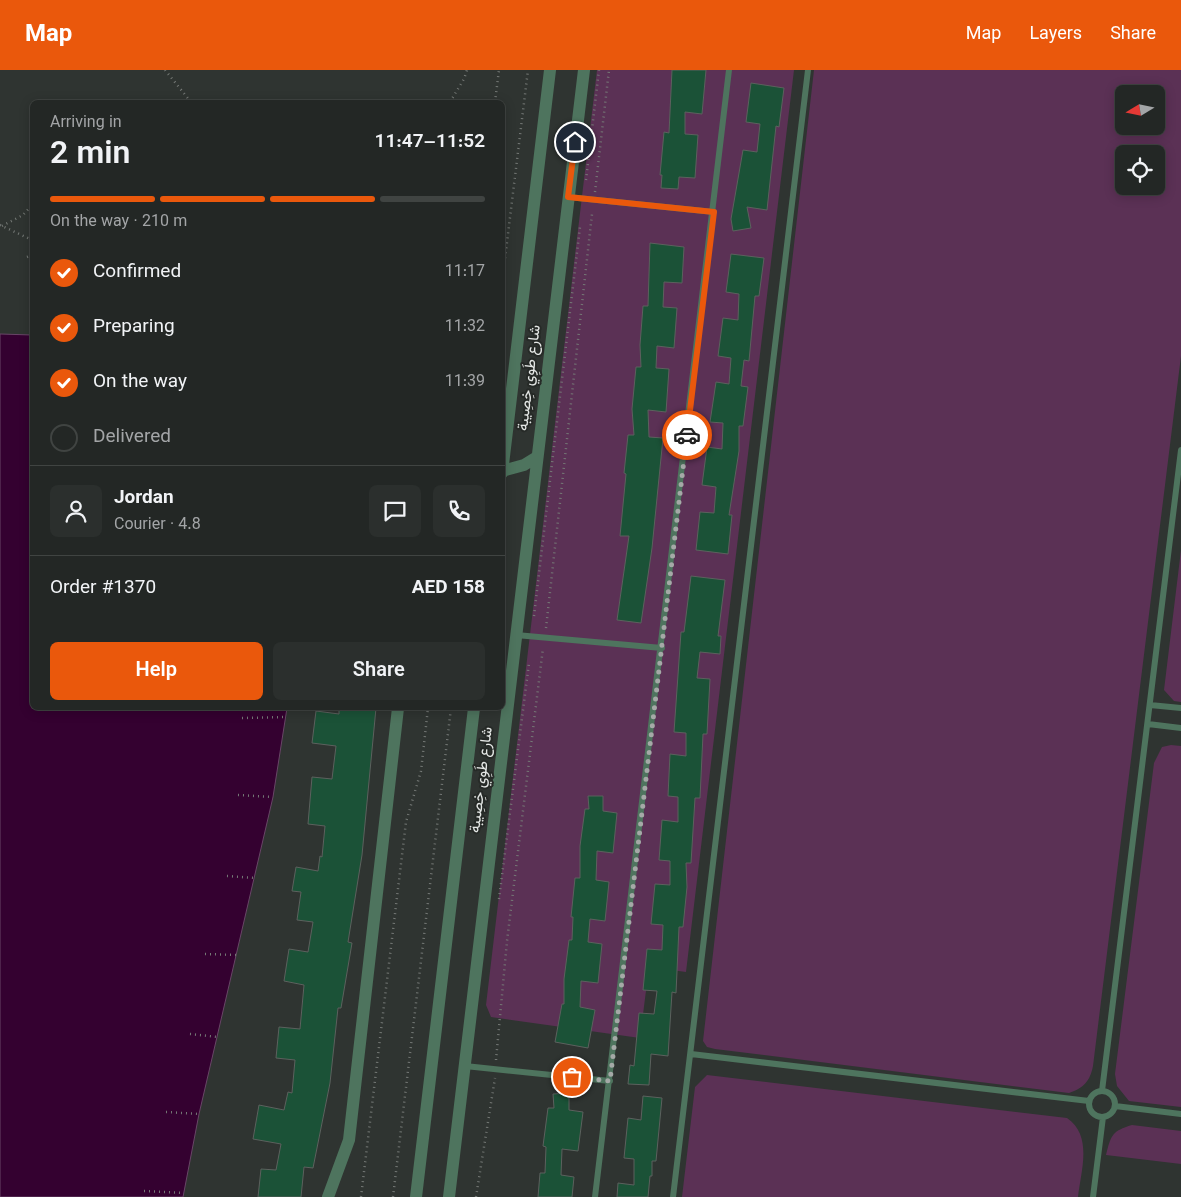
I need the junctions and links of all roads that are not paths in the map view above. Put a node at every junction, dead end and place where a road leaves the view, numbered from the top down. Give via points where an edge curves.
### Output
1 (550, 70) edge
2 (584, 70) edge
3 (729, 70) edge
4 (808, 70) edge
5 (568, 197) junction
6 (714, 212) junction
7 (505, 439) edge
8 (1181, 450) edge
9 (537, 457) junction
10 (505, 471) edge
11 (515, 635) junction
12 (662, 648) junction
13 (1150, 705) junction
14 (1181, 708) edge
15 (398, 710) edge
16 (474, 710) edge
17 (1148, 724) junction
18 (1181, 728) edge
19 (691, 1054) junction
20 (465, 1066) junction
21 (610, 1081) junction
22 (1102, 1091) junction
23 (1089, 1101) junction
24 (1115, 1106) junction
25 (1181, 1114) edge
26 (1103, 1117) junction
27 (328, 1197) edge
28 (416, 1197) edge
29 (449, 1197) edge
30 (595, 1197) edge
31 (673, 1197) edge
32 (1093, 1197) edge

1 - 7 street, شارع طَوِي خِصِيبة
2 - 5 street, شارع طَوِي خِصِيبة
3 - 6 lane
4 - 19 lane
5 - 6 lane
5 - 9 street, شارع طَوِي خِصِيبة
6 - 12 lane
8 - 13 lane
9 - 10 street
9 - 11 street, شارع طَوِي خِصِيبة
11 - 12 lane
11 - 20 street, شارع طَوِي خِصِيبة
12 - 21 lane
13 - 14 lane
13 - 17 lane
15 - 27 street via 349,1140
16 - 28 street, شارع طَوِي خِصِيبة
17 - 18 lane
17 - 22 lane
19 - 23 lane
19 - 31 lane
20 - 21 lane
20 - 29 street, شارع طَوِي خِصِيبة
21 - 30 lane
22 - 23 lane
22 - 24 lane via 1114,1097
23 - 26 lane via 1091,1110
24 - 25 lane
24 - 26 lane via 1111,1114
26 - 32 lane

